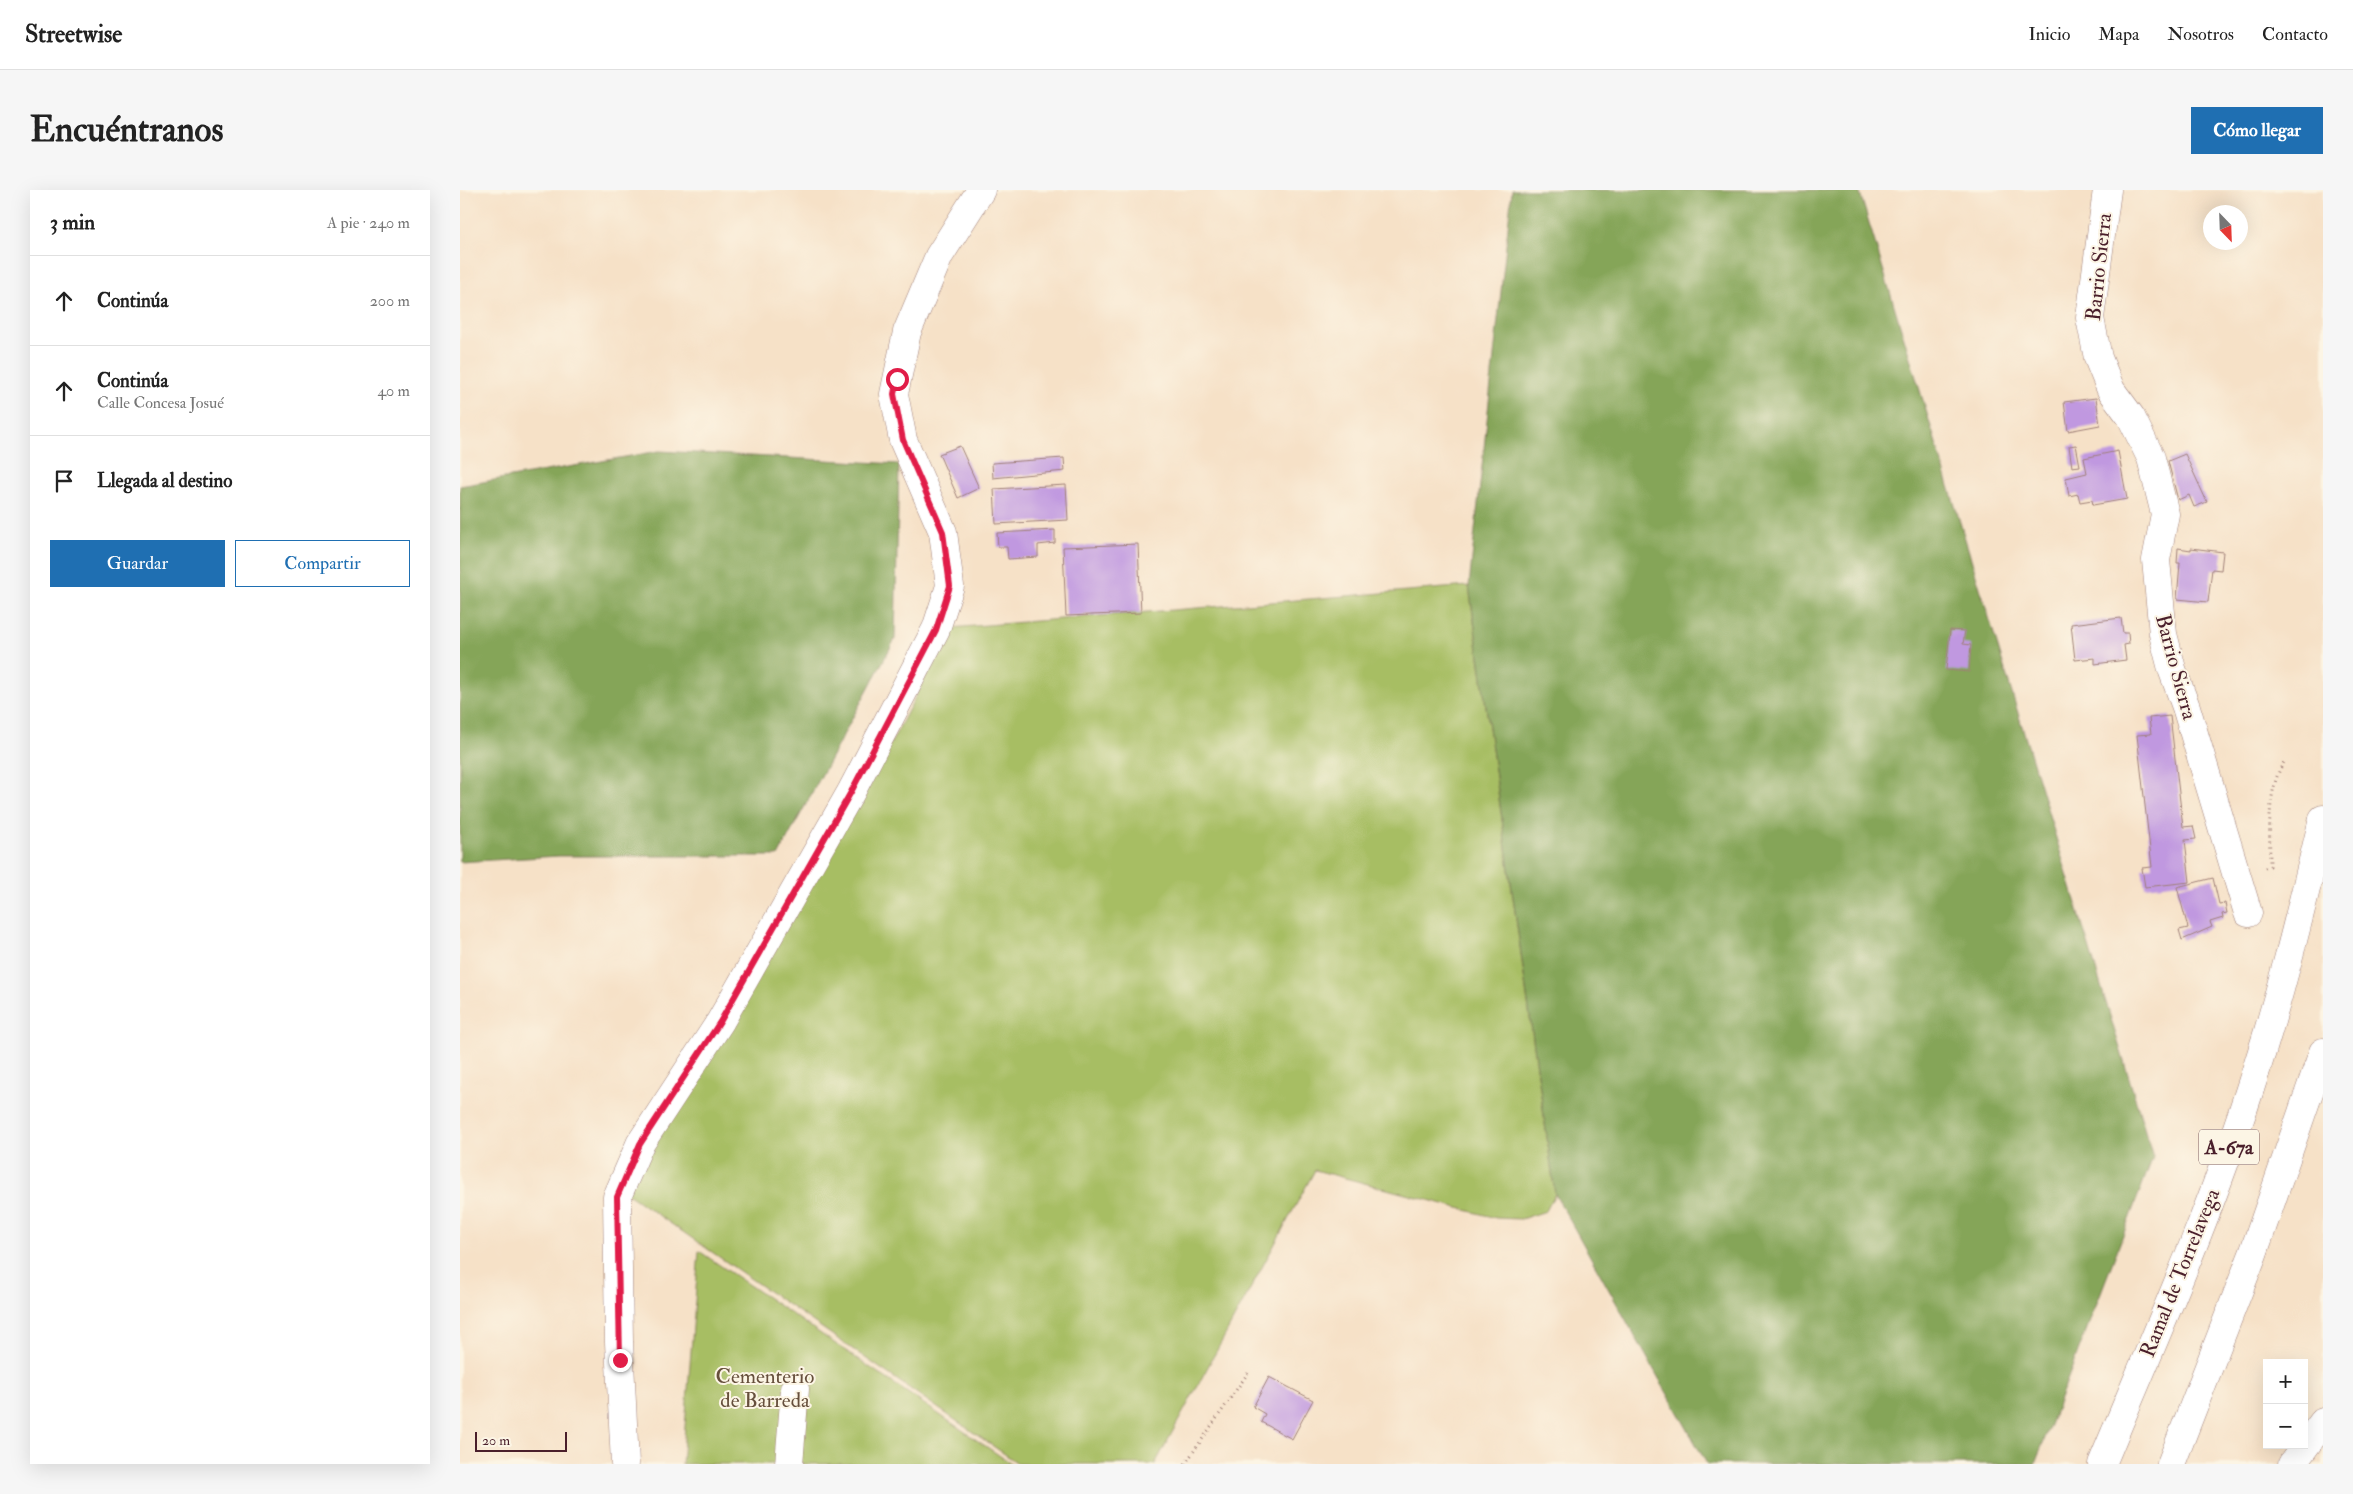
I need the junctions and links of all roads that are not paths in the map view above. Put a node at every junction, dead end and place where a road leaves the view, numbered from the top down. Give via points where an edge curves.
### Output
1 (982, 190) edge
2 (2107, 190) edge
3 (2323, 819) edge
4 (2248, 913) dead end
5 (2323, 1052) edge
6 (795, 1389) dead end
7 (2323, 1422) edge
8 (624, 1464) edge
9 (789, 1464) edge
10 (2102, 1464) edge
11 (2171, 1464) edge
12 (2292, 1464) edge

1 - 8 main road via 938,256 907,332 894,394 903,440 943,532 950,586 936,630 851,792 720,1022 640,1144 617,1197
2 - 4 main road, Barrio Sierra via 2090,318 2098,358 2111,390 2132,417 2152,458 2164,514 2156,560 2163,634
3 - 10 main road, Ramal de Torrelavega / A-67a via 2286,970 2249,1092 2205,1215
5 - 11 main road, A-67a via 2253,1254
6 - 9 main road
7 - 12 main road

